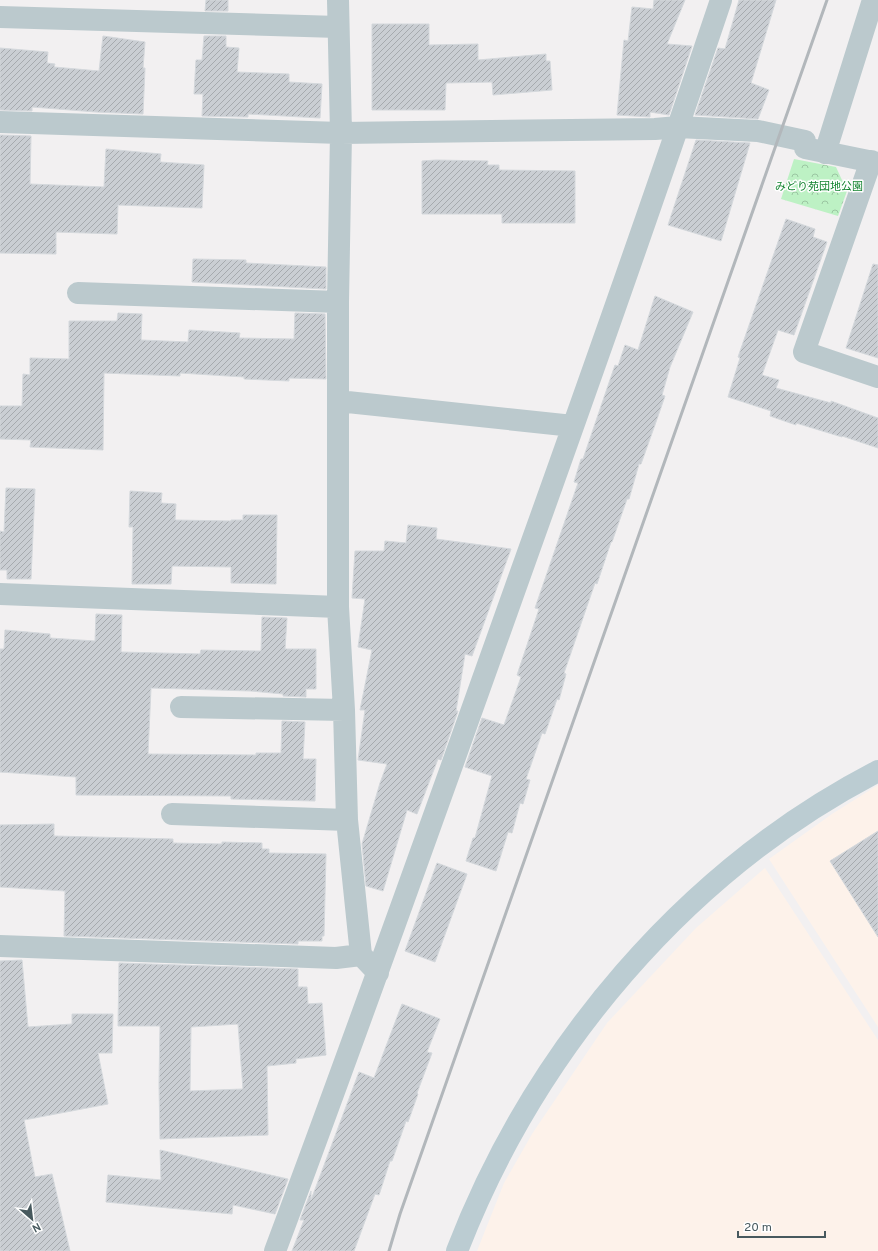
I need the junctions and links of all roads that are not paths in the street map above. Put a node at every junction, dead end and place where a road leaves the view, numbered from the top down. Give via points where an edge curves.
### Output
1 (338, 0) edge
2 (721, 0) edge
3 (874, 0) edge
4 (0, 17) edge
5 (338, 27) junction
6 (0, 122) edge
7 (678, 128) junction
8 (341, 133) junction
9 (825, 153) junction
10 (875, 162) edge
11 (78, 293) dead end
12 (338, 302) junction
13 (878, 377) edge
14 (338, 401) junction
15 (573, 426) junction
16 (0, 594) edge
17 (338, 607) junction
18 (181, 707) dead end
19 (344, 710) junction
20 (878, 771) edge
21 (172, 814) dead end
22 (347, 820) junction
23 (0, 946) edge
24 (361, 955) junction
25 (378, 972) junction
26 (275, 1251) edge
27 (457, 1251) edge

1 - 5 street
2 - 7 street
3 - 9 street
4 - 5 street
5 - 8 street
6 - 8 street
7 - 8 street
7 - 9 street via 758,131 805,141 805,148
7 - 15 street
8 - 12 street
9 - 10 street
10 - 13 street via 804,352
11 - 12 street
12 - 14 street
14 - 15 street
14 - 17 street
15 - 25 street
16 - 17 street
17 - 19 street
18 - 19 street
19 - 22 street
20 - 27 street via 823,801 735,864 646,949 606,994 576,1033 524,1111 478,1201
21 - 22 street
22 - 24 street
23 - 24 street via 336,958
24 - 25 street
25 - 26 street

